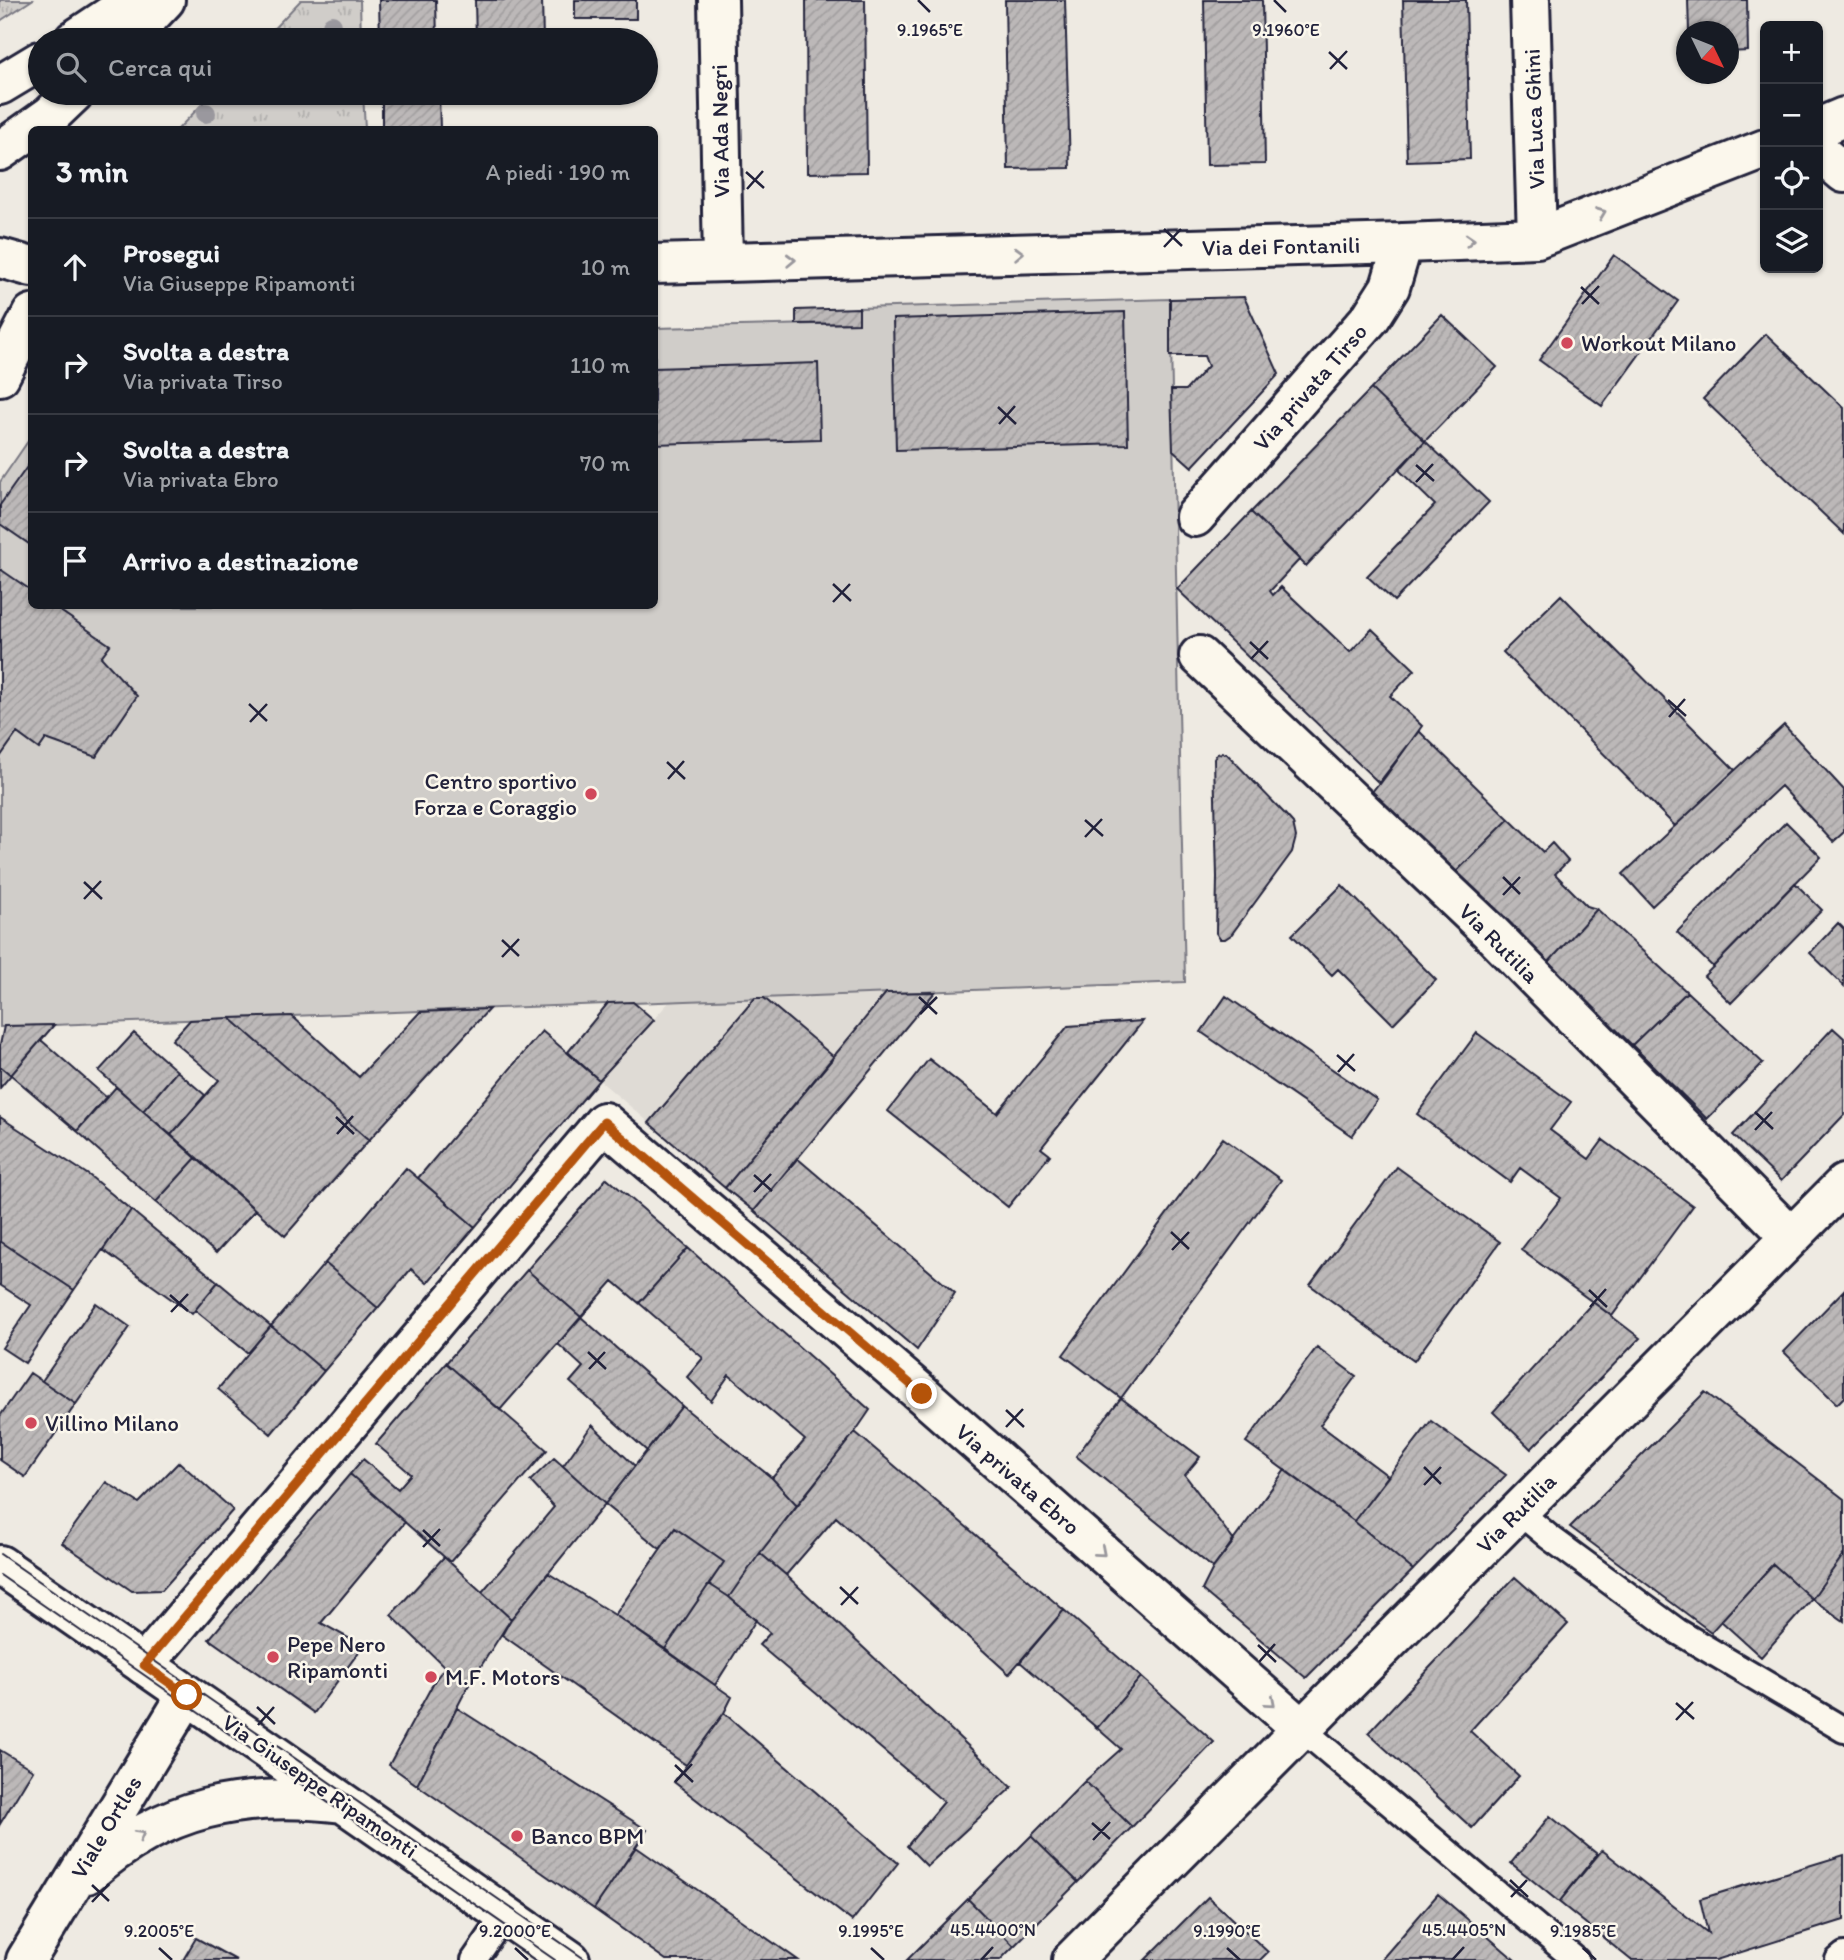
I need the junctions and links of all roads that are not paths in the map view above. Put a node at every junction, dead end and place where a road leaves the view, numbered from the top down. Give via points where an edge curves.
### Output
1 (134, 0) edge
2 (165, 0) edge
3 (719, 0) edge
4 (1530, 0) edge
5 (92, 28) edge
6 (138, 28) edge
7 (28, 68) edge
8 (0, 85) edge
9 (58, 112) edge
10 (1844, 117) edge
11 (37, 126) edge
12 (1823, 126) edge
13 (28, 132) edge
14 (0, 151) edge
15 (1760, 151) edge
16 (1823, 154) edge
17 (1844, 173) edge
18 (1537, 238) junction
19 (1403, 243) junction
20 (0, 258) edge
21 (723, 262) junction
22 (658, 264) edge
23 (28, 266) edge
24 (28, 321) edge
25 (0, 376) edge
26 (1195, 517) dead end
27 (1199, 656) dead end
28 (1844, 1184) edge
29 (1791, 1237) junction
30 (1518, 1511) junction
31 (0, 1565) edge
32 (144, 1665) junction
33 (187, 1695) junction
34 (1302, 1729) junction
35 (1844, 1730) edge
36 (344, 1803) junction
37 (67, 1892) junction
38 (505, 1915) junction
39 (1844, 1955) edge
40 (26, 1960) edge
41 (474, 1960) edge
42 (570, 1960) edge
43 (1072, 1960) edge
44 (1576, 1960) edge
45 (1838, 1960) edge

1 - 5 street
2 - 6 street
3 - 21 street, Via Ada Negri
4 - 18 street, Via Luca Ghini
7 - 8 street
9 - 11 street
10 - 12 street
13 - 14 street
18 -> 15 street, Via dei Fontanili
16 - 17 street
19 -> 18 street, Via dei Fontanili
21 -> 19 street, Via dei Fontanili
19 - 26 street, Via privata Tirso via 1390,287 1371,317
20 - 23 street
21 - 22 street, Via dei Fontanili
24 - 25 street
27 - 29 street, Via Rutilia via 1487,929
28 - 29 street, Via Rutilia
29 - 30 street, Via Rutilia
30 - 34 street, Via Rutilia
30 - 35 lane via 1677,1631
31 - 32 street, Via Giuseppe Ripamonti
32 - 33 street, Via Giuseppe Ripamonti
32 -> 34 street, Via privata Ebro via 604,1122 912,1385
33 - 36 street, Via Giuseppe Ripamonti
33 - 37 street, Viale Ortles
34 - 43 street, Via Rutilia
34 - 44 lane
37 -> 36 street via 110,1853 177,1817 250,1801
36 - 38 street, Via Giuseppe Ripamonti
37 - 40 street, Viale Ortles
38 - 41 lane
38 - 42 street, Via Giuseppe Ripamonti
39 - 45 lane

